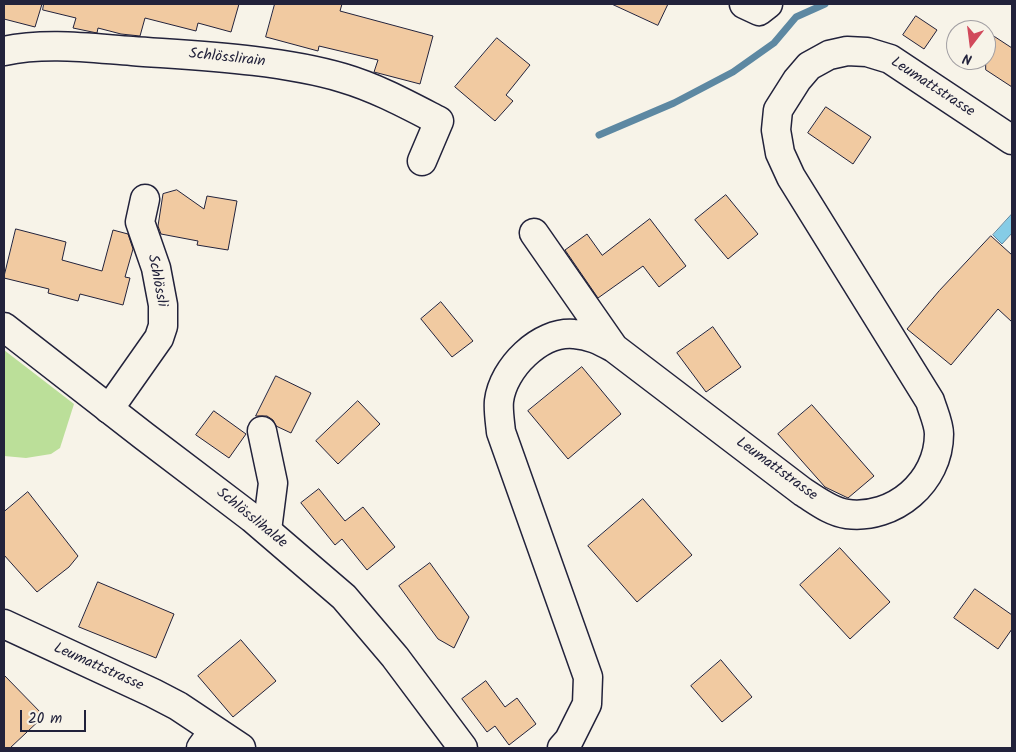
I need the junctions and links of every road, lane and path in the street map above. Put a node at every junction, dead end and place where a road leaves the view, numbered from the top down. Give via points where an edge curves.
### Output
1 (744, 4) edge
2 (768, 4) edge
3 (4, 51) edge
4 (1012, 140) edge
5 (422, 161) dead end
6 (145, 199) dead end
7 (534, 234) dead end
8 (4, 327) edge
9 (614, 348) junction
10 (109, 409) junction
11 (262, 431) dead end
12 (267, 530) junction
13 (4, 624) edge
14 (208, 739) edge
15 (241, 748) edge
16 (464, 748) edge
17 (562, 748) edge

1 - 2 street via 759,11
3 - 5 street, Schlösslirain via 58,46 197,56 290,66 342,78 389,95 440,121
4 - 9 street, Leumattstrasse via 890,59 867,52 829,56 809,66 778,110 776,130 780,154 791,176 930,401 940,433 927,477 910,497 888,509 846,514 825,506
6 - 10 street, Schlössli via 140,222 156,268 163,305 163,326 159,338
7 - 9 street
8 - 10 street, Schlösslihalde
9 - 17 street, Leumattstrasse via 595,338 572,334 550,338 524,354 508,375 499,400 501,432 588,676 587,704
10 - 12 street, Schlösslihalde
11 - 12 street via 273,483
12 - 16 street, Schlösslihalde via 344,596
13 - 14 street, Leumattstrasse via 48,657 153,693 178,706
14 - 15 street, Leumattstrasse

